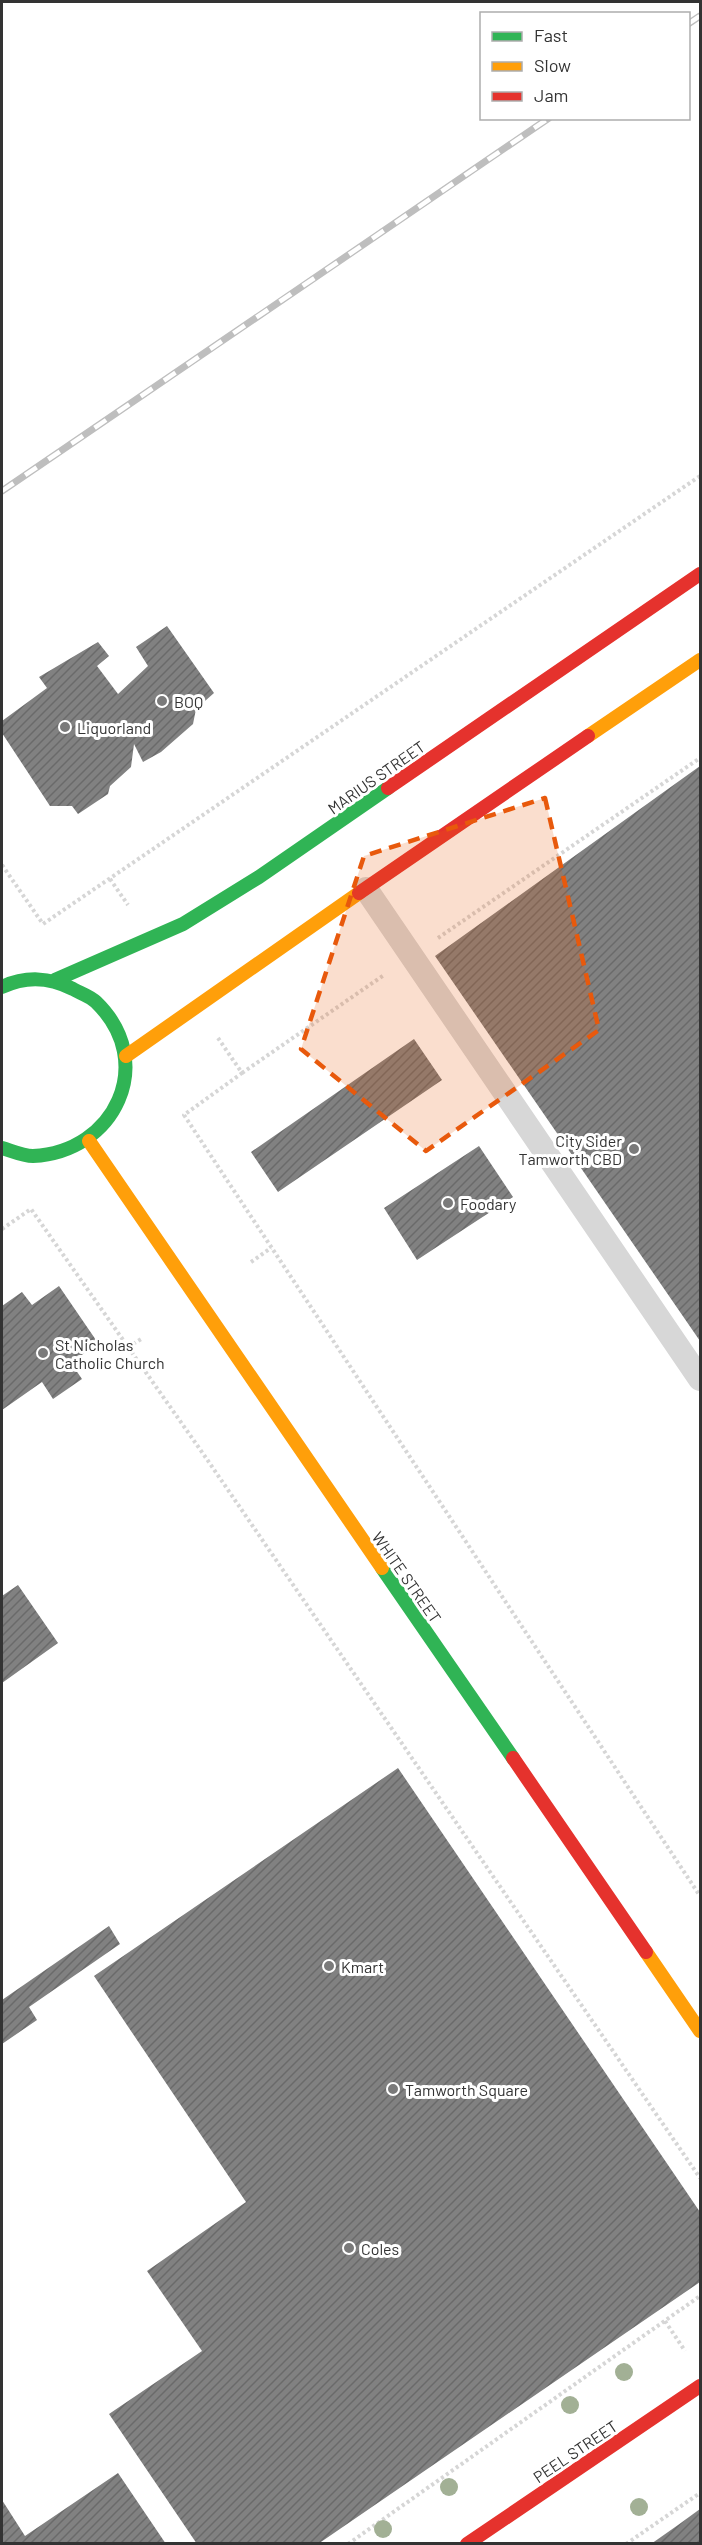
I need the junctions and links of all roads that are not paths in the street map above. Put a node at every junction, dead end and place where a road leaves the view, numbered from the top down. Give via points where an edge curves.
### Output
1 (700, 574) edge
2 (700, 660) edge
3 (366, 889) junction
4 (54, 981) junction
5 (2, 987) edge
6 (126, 1056) junction
7 (89, 1141) junction
8 (2, 1148) edge
9 (700, 1379) edge
10 (700, 2031) edge
11 (700, 2386) edge
12 (467, 2544) edge

1 - 4 main road, MARIUS STREET via 259,877 183,924
2 - 3 main road
3 - 6 main road
3 - 9 lane
4 - 5 main road via 31,979
4 - 6 main road via 81,989 102,1006 118,1029
6 - 7 main road via 126,1081 119,1104 106,1125
7 - 8 main road via 61,1154 31,1156
7 - 10 main road, WHITE STREET
11 - 12 main road, PEEL STREET

